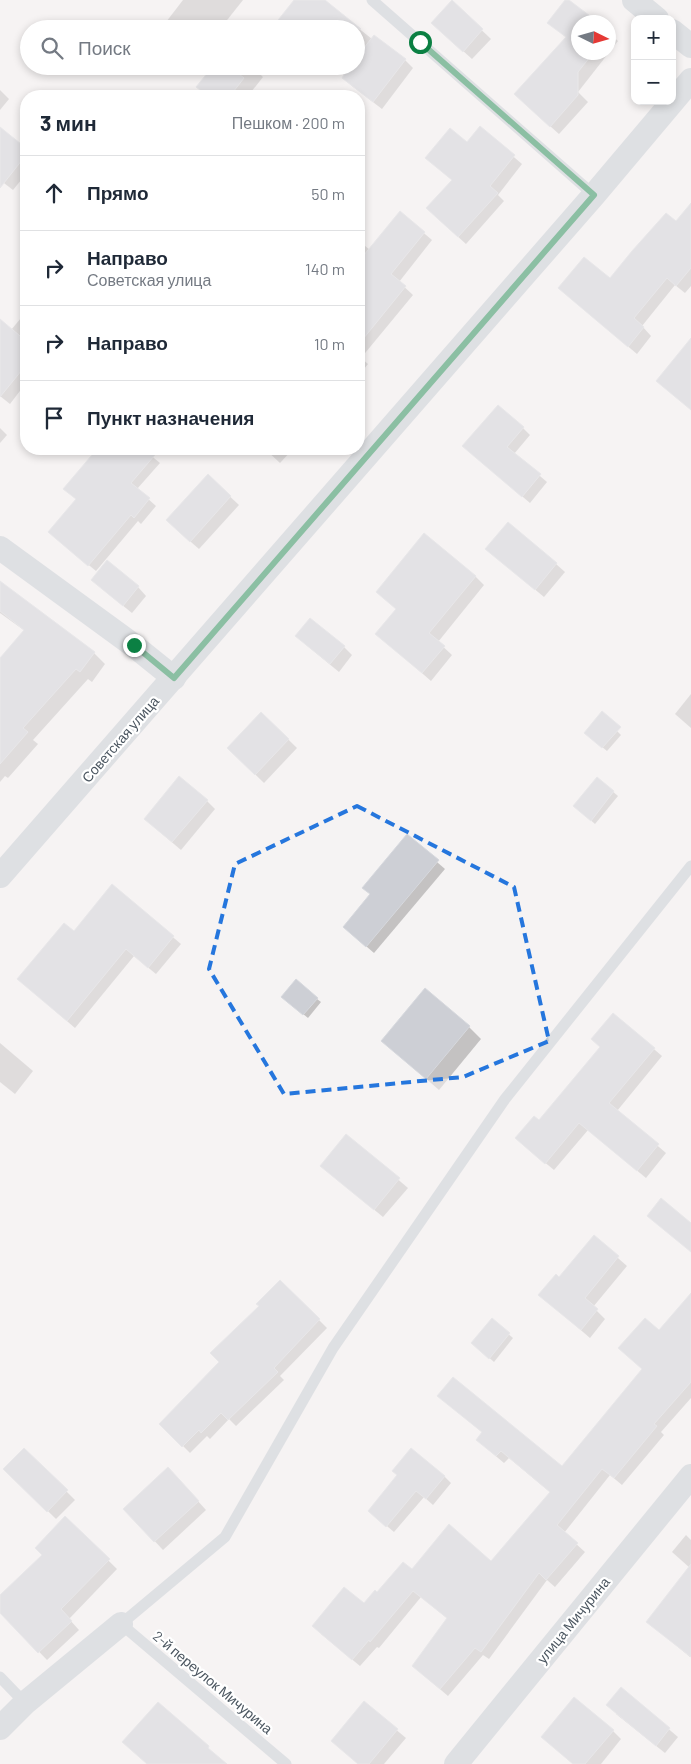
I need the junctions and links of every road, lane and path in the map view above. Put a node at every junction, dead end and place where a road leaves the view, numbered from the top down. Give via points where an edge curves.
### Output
1 (372, 0) edge
2 (634, 0) edge
3 (652, 15) edge
4 (676, 34) edge
5 (691, 46) edge
6 (691, 80) edge
7 (594, 195) junction
8 (0, 548) edge
9 (174, 678) junction
10 (691, 866) edge
11 (0, 876) edge
12 (691, 1476) edge
13 (121, 1624) junction
14 (0, 1678) edge
15 (25, 1703) junction
16 (0, 1728) edge
17 (286, 1764) edge
18 (456, 1764) edge

1 - 7 lane
2 - 3 street
4 - 5 street
6 - 7 street, Советская улица
7 - 9 street, Советская улица
8 - 9 street
9 - 11 street, Советская улица
10 - 13 lane via 505,1100 333,1348 225,1537
12 - 18 street, улица Мичурина
13 - 15 street
13 - 17 lane, 2-й переулок Мичурина
14 - 15 lane
15 - 16 street

